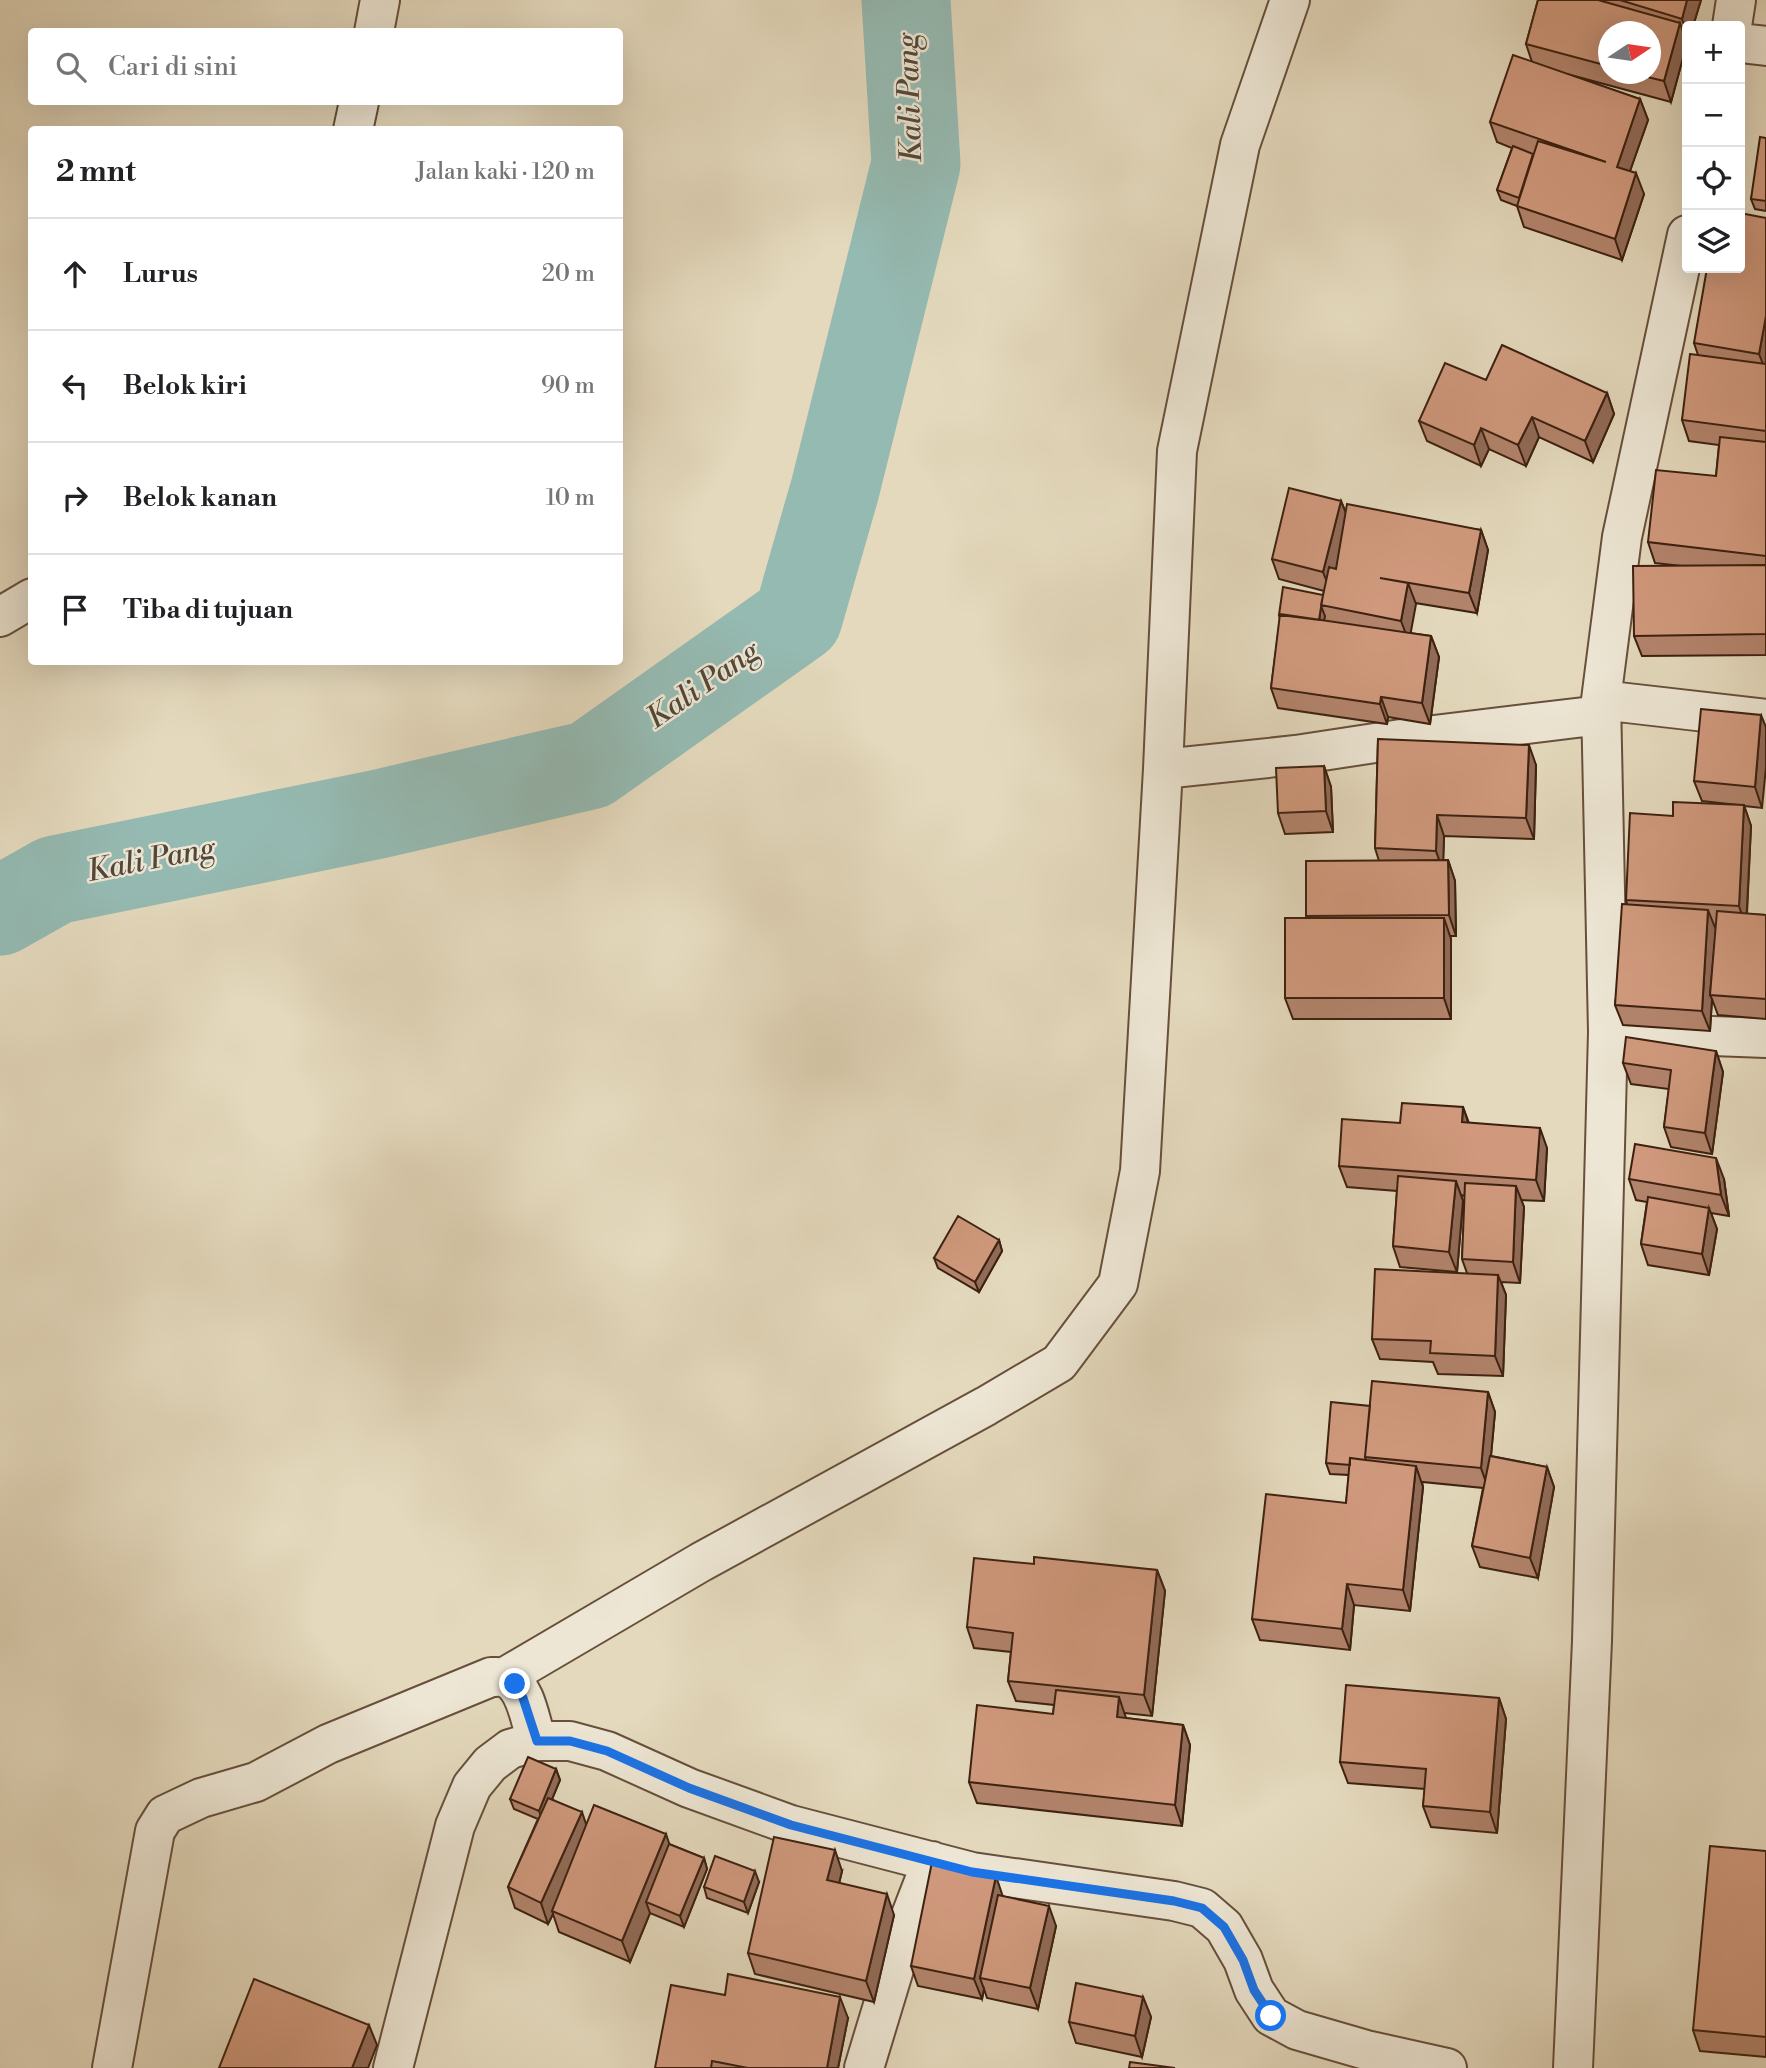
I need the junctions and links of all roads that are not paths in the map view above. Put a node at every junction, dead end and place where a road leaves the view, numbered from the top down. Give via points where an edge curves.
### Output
1 (380, 0) edge
2 (1290, 0) edge
3 (1736, 0) edge
4 (1733, 21) edge
5 (374, 28) edge
6 (1745, 44) edge
7 (1766, 47) edge
8 (358, 105) edge
9 (354, 126) edge
10 (1682, 258) edge
11 (28, 600) edge
12 (0, 617) edge
13 (1601, 707) junction
14 (1766, 719) edge
15 (1163, 769) junction
16 (1608, 1031) junction
17 (1766, 1038) edge
18 (506, 1677) junction
19 (537, 1741) junction
20 (932, 1861) junction
21 (112, 2068) edge
22 (393, 2068) edge
23 (864, 2068) edge
24 (1447, 2068) edge
25 (1573, 2068) edge

1 - 5 street
2 - 15 street via 1240,145 1177,452
3 - 4 street
6 - 7 street
8 - 9 street
10 - 13 street via 1622,537
11 - 12 street
13 - 14 street
13 - 15 street via 1296,755
13 - 16 street
15 - 18 street via 1140,1171 1118,1284 1059,1363 701,1562
16 - 17 street
16 - 25 street via 1591,1641
18 - 19 street via 523,1698
18 - 21 street via 491,1677 450,1692 328,1744 256,1782 201,1798 165,1815 155,1831
19 - 20 street via 570,1741 607,1751 689,1788 791,1825
19 - 22 street via 510,1749 472,1786 455,1826
20 - 23 street
20 - 24 street via 972,1872 1202,1908 1224,1927 1271,2016 1366,2050

